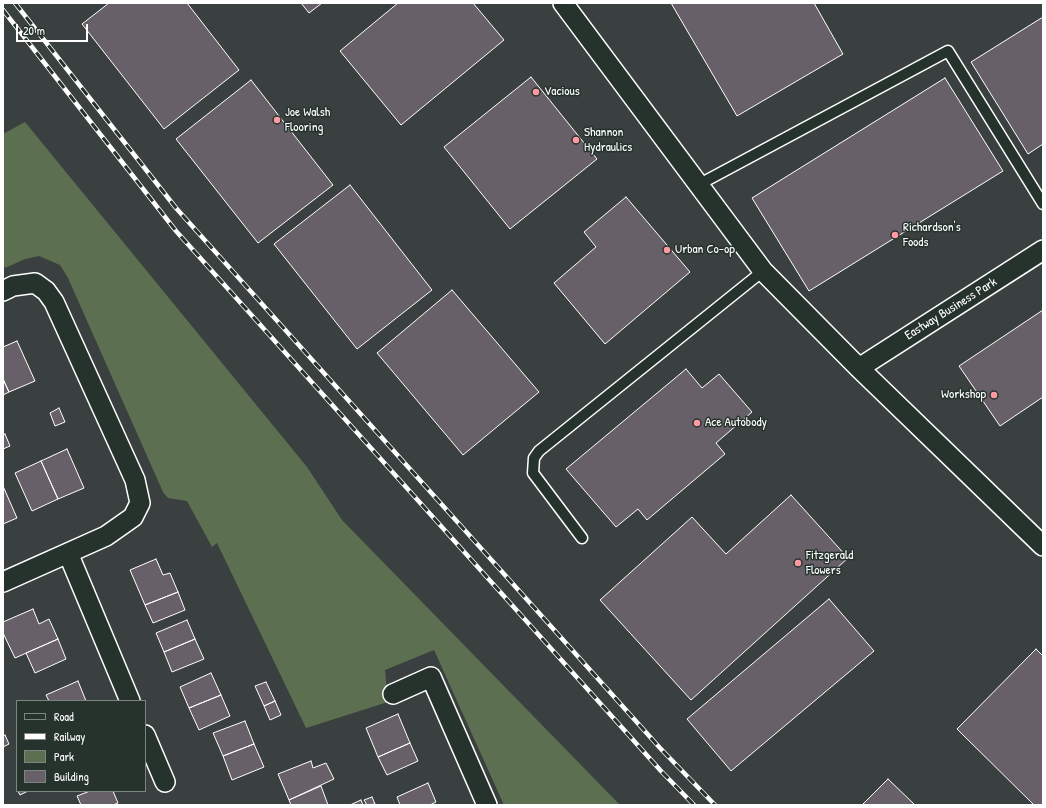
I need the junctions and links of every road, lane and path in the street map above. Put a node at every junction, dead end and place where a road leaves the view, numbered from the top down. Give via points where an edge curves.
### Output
1 (563, 3) edge
2 (698, 185) junction
3 (1043, 204) edge
4 (1043, 250) edge
5 (763, 271) junction
6 (3, 291) edge
7 (859, 368) junction
8 (582, 538) dead end
9 (1043, 546) edge
10 (68, 553) junction
11 (3, 582) edge
12 (392, 694) dead end
13 (130, 700) edge
14 (146, 737) edge
15 (165, 782) dead end
16 (487, 805) edge

1 - 2 street
2 - 3 lane via 948,51
2 - 5 street
4 - 7 street, Eastway Business Park
5 - 7 street
5 - 8 lane via 538,451 534,458 533,473
6 - 10 street via 13,286 35,283 46,291 54,302 135,480 140,503 133,517 106,536
7 - 9 street
10 - 11 street
10 - 13 street
12 - 16 street via 431,677
14 - 15 street

